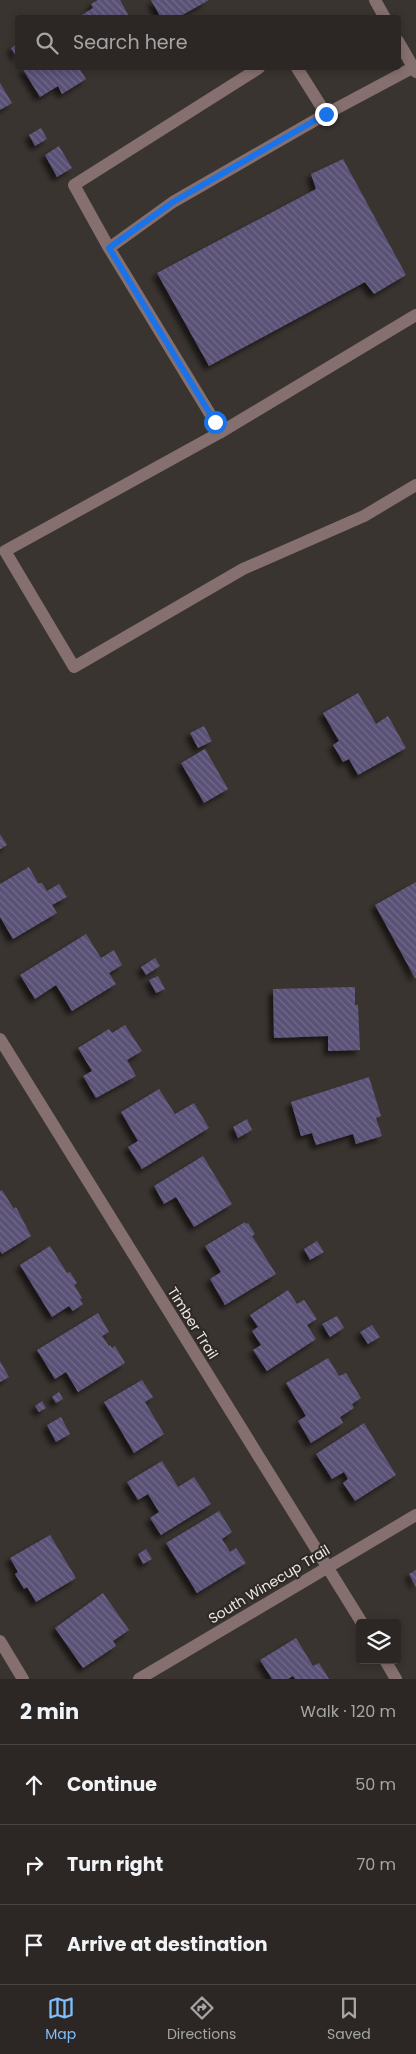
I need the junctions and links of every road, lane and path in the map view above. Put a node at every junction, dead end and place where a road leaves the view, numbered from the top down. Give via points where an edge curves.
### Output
1 (375, 0) edge
2 (383, 15) edge
3 (401, 46) edge
4 (415, 69) edge
5 (256, 70) edge
6 (298, 70) edge
7 (326, 114) junction
8 (109, 248) junction
9 (416, 315) edge
10 (220, 432) junction
11 (416, 485) edge
12 (0, 1039) edge
13 (416, 1515) edge
14 (327, 1567) junction
15 (360, 1619) edge
16 (0, 1641) edge
17 (387, 1664) edge
18 (24, 1679) edge
19 (139, 1679) edge
20 (396, 1679) edge

1 - 2 street
3 - 4 street
4 - 7 street
5 - 8 street via 74,185
6 - 7 street
7 - 8 street via 173,202
8 - 10 street
9 - 10 street
10 - 11 street via 5,551 74,667 243,569 364,516
12 - 14 street, Timber Trail
13 - 14 street, South Winecup Trail
14 - 15 street, Timber Trail
14 - 19 street, South Winecup Trail
16 - 18 street
17 - 20 street

